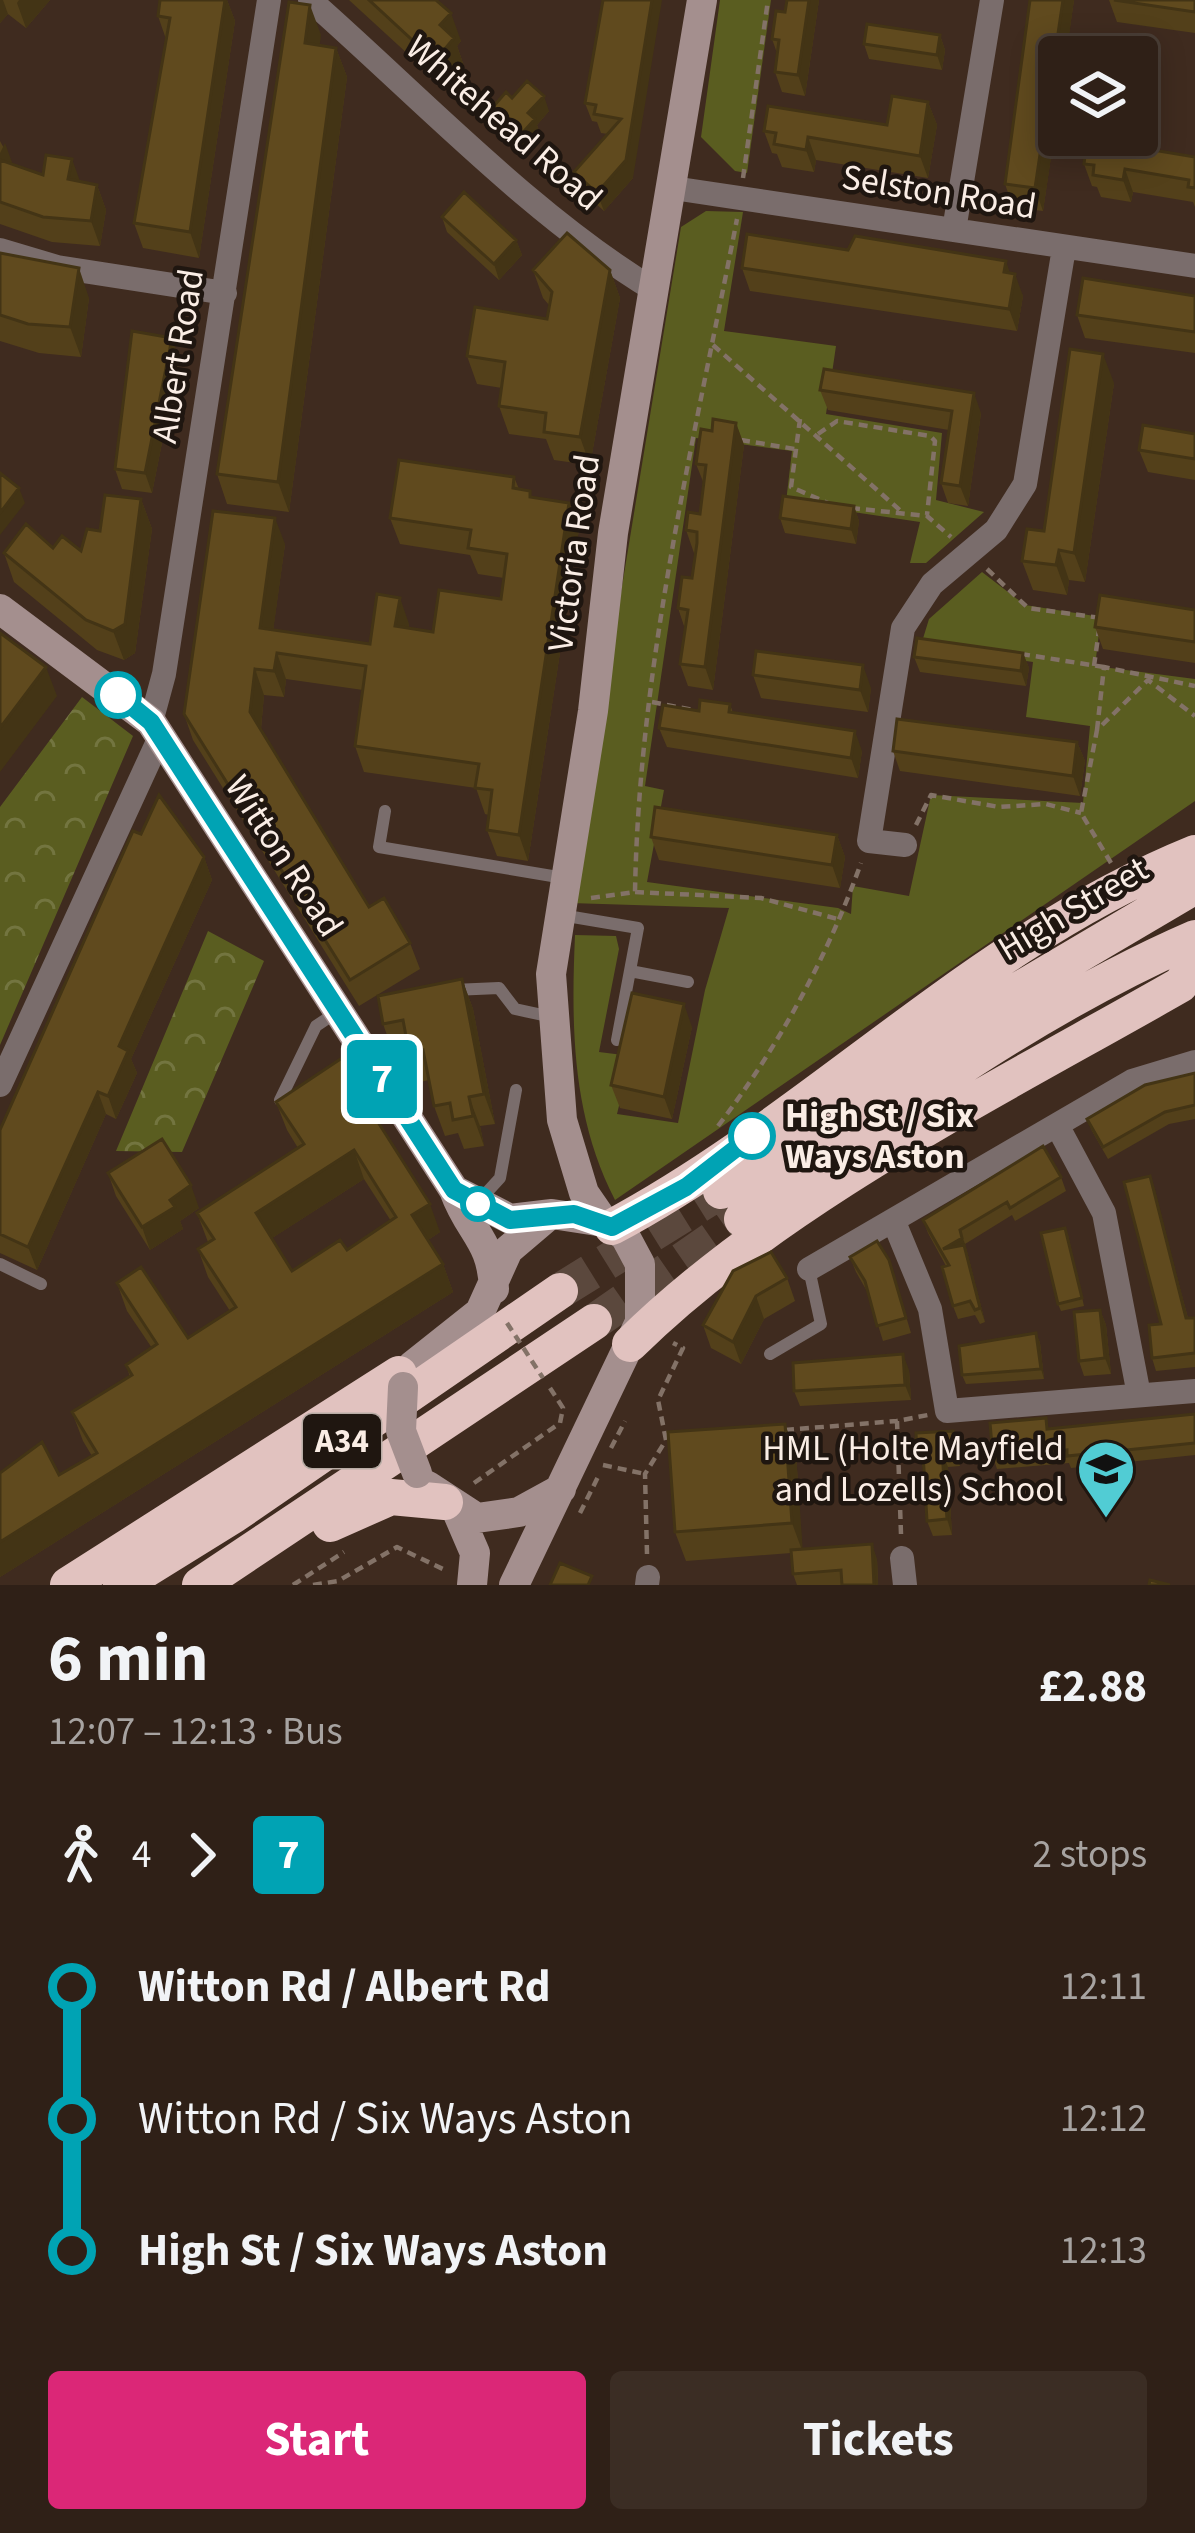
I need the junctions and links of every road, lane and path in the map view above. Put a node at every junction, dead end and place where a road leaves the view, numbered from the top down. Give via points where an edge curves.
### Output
1 (269, 0) edge
2 (310, 0) edge
3 (702, 0) edge
4 (768, 0) edge
5 (992, 0) edge
6 (673, 188) junction
7 (741, 198) junction
8 (954, 230) junction
9 (1064, 248) junction
10 (0, 250) edge
11 (1195, 266) edge
12 (656, 291) junction
13 (224, 293) junction
14 (713, 345) junction
15 (800, 419) junction
16 (694, 433) junction
17 (818, 434) junction
18 (714, 436) edge
19 (735, 440) edge
20 (796, 449) junction
21 (832, 505) edge
22 (846, 507) edge
23 (903, 512) junction
24 (927, 517) junction
25 (972, 554) junction
26 (0, 609) edge
27 (1009, 652) edge
28 (1094, 666) junction
29 (1104, 667) junction
30 (1148, 680) junction
31 (1195, 686) edge
32 (652, 702) junction
33 (710, 713) edge
34 (1195, 716) edge
35 (156, 729) junction
36 (1096, 730) junction
37 (385, 811) dead end
38 (1081, 813) junction
39 (869, 841) junction
40 (905, 845) joint
41 (1195, 853) edge
42 (1122, 884) junction
43 (1195, 886) edge
44 (635, 892) junction
45 (562, 898) junction
46 (841, 920) junction
47 (1195, 938) edge
48 (1195, 967) edge
49 (630, 971) junction
50 (688, 982) dead end
51 (438, 997) edge
52 (338, 1011) junction
53 (554, 1017) junction
54 (616, 1040) edge
55 (1195, 1061) edge
56 (0, 1085) edge
57 (516, 1090) dead end
58 (280, 1100) edge
59 (562, 1120) junction
60 (1058, 1126) junction
61 (716, 1128) dead end
62 (465, 1197) junction
63 (550, 1215) junction
64 (894, 1222) junction
65 (608, 1224) junction
66 (0, 1264) edge
67 (809, 1269) joint
68 (41, 1284) dead end
69 (494, 1288) junction
70 (560, 1291) tunnel mouth
71 (594, 1322) tunnel mouth
72 (507, 1323) dead end
73 (647, 1341) junction
74 (770, 1354) dead end
75 (407, 1376) junction
76 (1195, 1390) edge
77 (1139, 1396) junction
78 (947, 1411) junction
79 (625, 1421) dead end
80 (897, 1421) junction
81 (782, 1430) edge
82 (644, 1474) junction
83 (561, 1489) junction
84 (456, 1500) junction
85 (902, 1558) joint
86 (461, 1579) edge
87 (647, 1581) edge
88 (68, 1585) edge
89 (121, 1585) edge
90 (200, 1585) edge
91 (236, 1585) edge
92 (313, 1585) edge
93 (514, 1585) edge
94 (904, 1585) edge

1 - 13 street, Albert Road
2 - 12 street, Whitehead Road via 566,227
3 - 6 main road, Victoria Road
4 - 7 path
5 - 8 street
6 - 7 street, Selston Road
6 - 12 main road, Victoria Road
7 - 8 street, Selston Road
7 - 14 path
8 - 9 street, Selston Road
9 - 11 street, Selston Road
9 - 25 street via 1024,484
10 - 13 street
12 - 45 main road, Victoria Road
13 - 35 street, Albert Road
14 - 15 path
14 - 16 path
15 - 17 path
15 - 20 path
16 - 18 path
16 - 32 path
17 - 23 path
17 - 24 path via 837,421 930,436
19 - 20 path
20 - 21 path via 791,487
22 - 23 path
23 - 24 path
24 - 25 path
25 - 28 path via 1028,608 1101,616
25 - 39 street via 932,584 902,628
26 - 35 main road, Witton Road
27 - 28 path
28 - 29 path
29 - 30 path
29 - 36 path
30 - 31 path
30 - 34 path
30 - 36 path
32 - 33 path
32 - 44 path via 637,796
35 - 52 main road, Witton Road
35 - 56 street, Albert Road
36 - 38 path
37 - 45 lane via 379,847
38 - 40 path via 931,795
38 - 42 path
39 - 40 street
39 - 46 path
41 - 42 highway
42 - 65 highway via 988,962 686,1187
43 - 47 highway, High Street via 995,1004 731,1205 1138,962
44 - 45 path
44 - 46 path via 761,898
45 - 49 lane via 638,928
45 - 53 main road, Victoria Road
46 - 61 path via 764,1066
48 - 73 highway via 1180,985 837,1186 667,1308
49 - 50 lane
49 - 54 lane
51 - 53 lane via 499,988 515,1009
52 - 58 lane via 316,1026
52 - 62 main road, Witton Road
53 - 59 main road, Victoria Road
55 - 60 street via 1132,1082
57 - 62 lane via 500,1178
59 - 63 main road, Victoria Road
59 - 65 main road, Victoria Road via 584,1193
60 - 64 street
60 - 77 street via 1105,1213
62 - 63 main road via 510,1220
62 - 69 main road, Witton Road via 465,1220 493,1252
63 - 65 main road
63 - 69 main road via 508,1250
64 - 67 street
64 - 78 street via 926,1295
65 - 73 main road, Victoria Road via 640,1264
66 - 68 lane
67 - 74 lane via 821,1324
69 - 75 main road via 480,1312
70 - 89 highway, A34
71 - 90 highway, A34
72 - 84 path, bridge via 563,1408 560,1423
73 - 82 path via 683,1348 658,1400 666,1440
73 - 83 main road, Victoria Road
75 - 84 main road, bridge via 400,1431 417,1473
75 - 88 highway
76 - 77 street
77 - 78 street
78 - 80 path
79 - 82 path via 603,1465
80 - 81 path
80 - 85 path
82 - 87 path
83 - 84 main road via 519,1512 477,1518
83 - 93 main road, Victoria Road
84 - 86 main road via 475,1553
84 - 91 highway via 371,1502
85 - 94 street
86 - 92 path via 397,1547 338,1581

